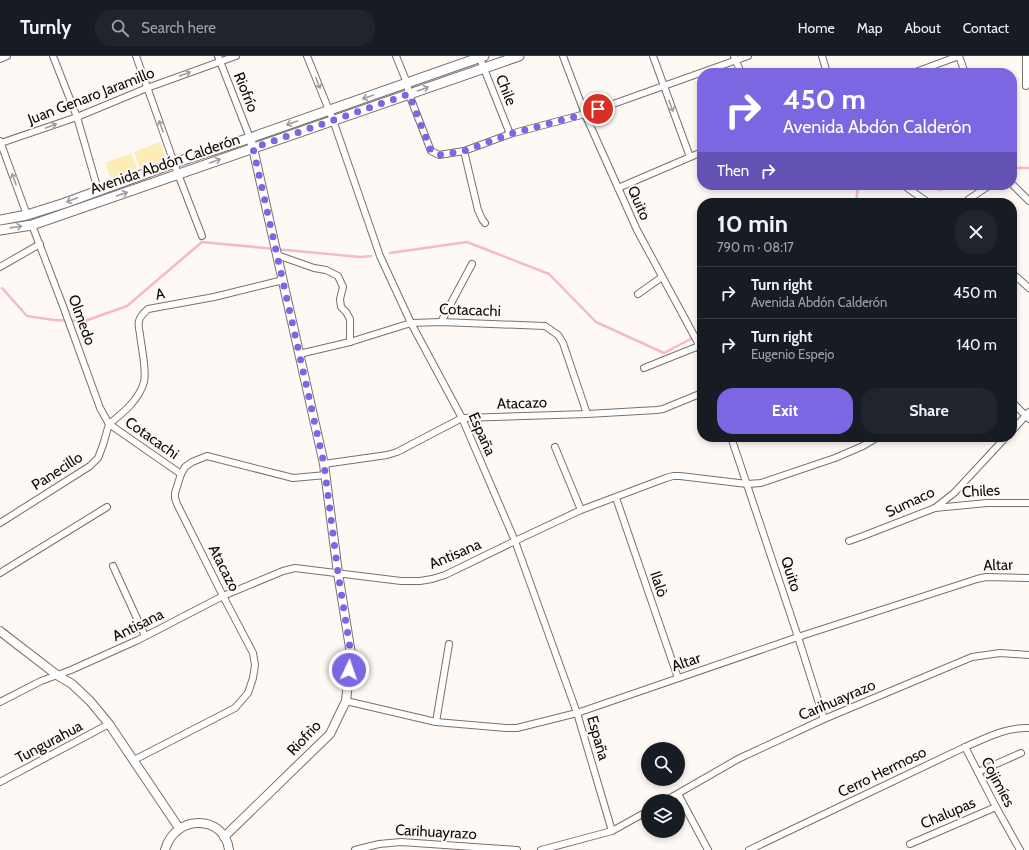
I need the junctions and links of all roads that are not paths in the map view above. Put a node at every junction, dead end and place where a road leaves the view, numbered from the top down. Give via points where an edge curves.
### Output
1 (7, 56) edge
2 (53, 56) edge
3 (136, 56) edge
4 (236, 56) edge
5 (307, 56) edge
6 (396, 56) edge
7 (481, 56) edge
8 (519, 56) edge
9 (563, 56) edge
10 (653, 56) edge
11 (748, 56) edge
12 (822, 56) edge
13 (959, 56) edge
14 (1026, 56) edge
15 (734, 58) edge
16 (0, 59) edge
17 (218, 59) edge
18 (483, 68) junction
19 (708, 68) edge
20 (739, 68) edge
21 (826, 68) edge
22 (927, 68) edge
23 (963, 68) edge
24 (697, 72) edge
25 (406, 83) junction
26 (664, 85) junction
27 (1026, 86) dead end
28 (147, 88) junction
29 (409, 94) junction
30 (329, 110) junction
31 (585, 114) junction
32 (77, 117) junction
33 (333, 120) junction
34 (510, 134) junction
35 (250, 138) junction
36 (0, 142) edge
37 (253, 148) junction
38 (464, 151) junction
39 (697, 154) edge
40 (690, 157) junction
41 (174, 163) junction
42 (178, 174) junction
43 (618, 188) junction
44 (1017, 189) edge
45 (98, 190) junction
46 (910, 190) edge
47 (982, 190) edge
48 (922, 198) edge
49 (970, 198) edge
50 (1029, 201) edge
51 (28, 215) junction
52 (0, 220) edge
53 (485, 224) dead end
54 (32, 225) junction
55 (0, 230) edge
56 (202, 236) dead end
57 (40, 244) junction
58 (277, 254) junction
59 (472, 264) dead end
60 (0, 267) edge
61 (662, 277) junction
62 (1017, 277) edge
63 (283, 280) junction
64 (1029, 288) edge
65 (638, 294) dead end
66 (441, 322) junction
67 (411, 323) junction
68 (350, 342) junction
69 (697, 342) edge
70 (697, 344) edge
71 (299, 354) junction
72 (644, 368) dead end
73 (697, 395) edge
74 (1017, 406) edge
75 (587, 414) junction
76 (1028, 415) edge
77 (462, 418) junction
78 (109, 424) junction
79 (1017, 426) edge
80 (733, 442) edge
81 (870, 442) edge
82 (1001, 442) edge
83 (555, 447) dead end
84 (324, 464) junction
85 (180, 474) junction
86 (326, 475) junction
87 (747, 484) junction
88 (616, 498) junction
89 (1029, 503) edge
90 (108, 507) dead end
91 (935, 508) junction
92 (581, 510) junction
93 (0, 523) edge
94 (515, 541) junction
95 (848, 541) dead end
96 (113, 566) dead end
97 (0, 573) edge
98 (338, 573) junction
99 (1029, 578) edge
100 (223, 596) junction
101 (0, 631) edge
102 (146, 636) junction
103 (798, 638) junction
104 (449, 644) dead end
105 (1029, 655) edge
106 (57, 675) junction
107 (678, 678) junction
108 (346, 701) junction
109 (0, 702) edge
110 (577, 712) junction
111 (824, 719) junction
112 (436, 722) junction
113 (109, 724) junction
114 (1029, 728) edge
115 (965, 747) junction
116 (1021, 753) dead end
117 (134, 760) junction
118 (978, 772) junction
119 (0, 782) edge
120 (678, 794) edge
121 (685, 807) edge
122 (996, 807) junction
123 (641, 814) edge
124 (179, 828) junction
125 (612, 831) junction
126 (224, 837) junction
127 (910, 844) dead end
128 (165, 850) edge
129 (229, 850) edge
130 (355, 850) edge
131 (517, 850) edge
132 (541, 850) edge
133 (708, 850) edge
134 (749, 850) edge
135 (1020, 850) edge

1 - 16 street
2 - 32 street
3 - 28 street
4 - 17 street, Juan Genaro Jaramillo
5 -> 30 street, España
6 - 25 street
7 - 18 street, Chile
7 - 25 main road, Avenida Abdón Calderón
8 - 18 main road, Avenida Abdón Calderón
9 - 31 street, Quito
10 - 26 street
11 - 15 street
12 - 21 street
13 - 22 street
13 - 23 street
14 - 27 street
15 - 19 street
15 - 20 street
28 -> 17 street, Juan Genaro Jaramillo
17 - 35 street, Riofrío
29 -> 18 main road, Avenida Abdón Calderón
18 - 34 street, Chile
24 - 26 street
25 - 29 street
25 -> 30 main road, Avenida Abdón Calderón
26 - 31 street
26 -> 40 street
28 - 32 street, Juan Genaro Jaramillo
41 -> 28 street
29 - 33 main road, Avenida Abdón Calderón
29 - 38 street via 431,151 439,155
30 - 33 street, España
30 -> 35 main road, Avenida Abdón Calderón
31 - 34 street
31 - 43 street, Quito
36 -> 32 street, Juan Genaro Jaramillo
32 - 45 street
33 - 37 main road, Avenida Abdón Calderón
33 - 67 street, España via 380,256
34 - 38 street
35 - 37 street, Riofrìo
35 - 41 main road, Avenida Abdón Calderón
51 -> 36 street
42 -> 37 main road, Avenida Abdón Calderón
37 - 58 street, Riofrìo
38 - 53 street via 478,210
39 - 40 street
40 - 43 street
41 - 42 street
41 - 45 main road, Avenida Abdón Calderón
54 -> 42 main road, Avenida Abdón Calderón
42 - 56 street
43 - 61 street, Quito
44 - 50 street
45 -> 51 main road, Avenida Abdón Calderón
46 - 48 street
47 - 49 street
51 - 52 main road, Avenida Abdón Calderón
55 -> 54 main road, Avenida Abdón Calderón
54 - 57 street, Olmedo
57 - 60 street
57 - 78 street, Olmedo via 100,408
58 - 63 street, Riofrìo
58 - 68 street via 338,276 343,287 341,307 350,319
59 - 66 street
61 - 65 street
61 - 69 street, Quito
62 - 64 street
63 - 71 street, Riofrìo
63 - 78 street, A via 214,297 148,309 138,324 145,373 142,388 135,400
66 - 67 street, Cotacachi
66 - 75 street, Cotacachi via 546,326 558,335 563,343
67 - 68 street, Cotacachi
67 - 77 street, España
68 - 71 street, Cotacachi
70 - 72 street
71 - 84 street, Riofrìo
73 - 75 street, Atacazo via 663,409
74 - 76 street
75 - 77 street, Atacazo
76 - 79 street
77 - 84 street, Atacazo via 397,452
77 - 94 street, España
78 - 85 street, Cotacachi
78 - 93 street, Panecillo via 98,458 90,466
80 - 87 street, Quito
81 - 87 street, Antisana via 835,458 761,483
82 - 91 street, Sumaco via 954,493
83 - 92 street
84 - 86 street, Riofrìo
85 - 86 street via 192,462 207,456 293,478
85 - 100 street, Atacazo via 175,493 177,504
86 - 98 street, Riofrìo
87 - 88 street, Antisana via 673,476
87 - 103 street, Quito
88 - 92 street, Antisana
88 - 107 street, Ilalò
89 - 91 street, Chiles via 987,503
90 - 97 street
91 - 95 street, Sumaco
92 - 94 street, Antisana
94 - 98 street, Antisana via 445,575 420,581
94 - 110 street, España
96 - 102 street
98 - 100 street, Antisana via 295,568
98 - 108 street, Riofrìo via 351,654
99 - 103 street, Altar via 977,579
100 - 102 street, Antisana
100 - 117 street, Atacazo via 253,653 255,665 248,694 235,708
101 - 106 street
102 - 106 street, Antisana
103 - 107 street, Altar
103 - 111 street, Quito
104 - 112 street
105 - 111 street, Carihuayrazo via 1000,653 972,657
106 - 109 street, Antisana
106 - 113 street via 72,684
107 - 110 street, Altar
108 - 112 street, Altar
108 - 126 street, Riofrìo via 330,734
110 - 112 street, Altar via 517,728
110 - 125 street, España
111 - 120 street, Carihuayrazo via 738,759
113 - 117 street
113 - 119 street, Tungurahua
114 - 115 street, Cerro Hermoso via 1018,727 999,732
115 - 118 street, Cojimíes
115 - 134 street, Cerro Hermoso
116 - 118 street
117 - 124 street
118 - 122 street, Cojimíes
121 - 133 street
122 - 127 street, Chalupas
122 - 135 street, Cojimíes
123 - 125 street
124 - 126 street via 198,822 208,824
124 - 128 street via 172,835
125 - 132 street
126 - 129 street
130 - 131 street, Carihuayrazo via 401,842

